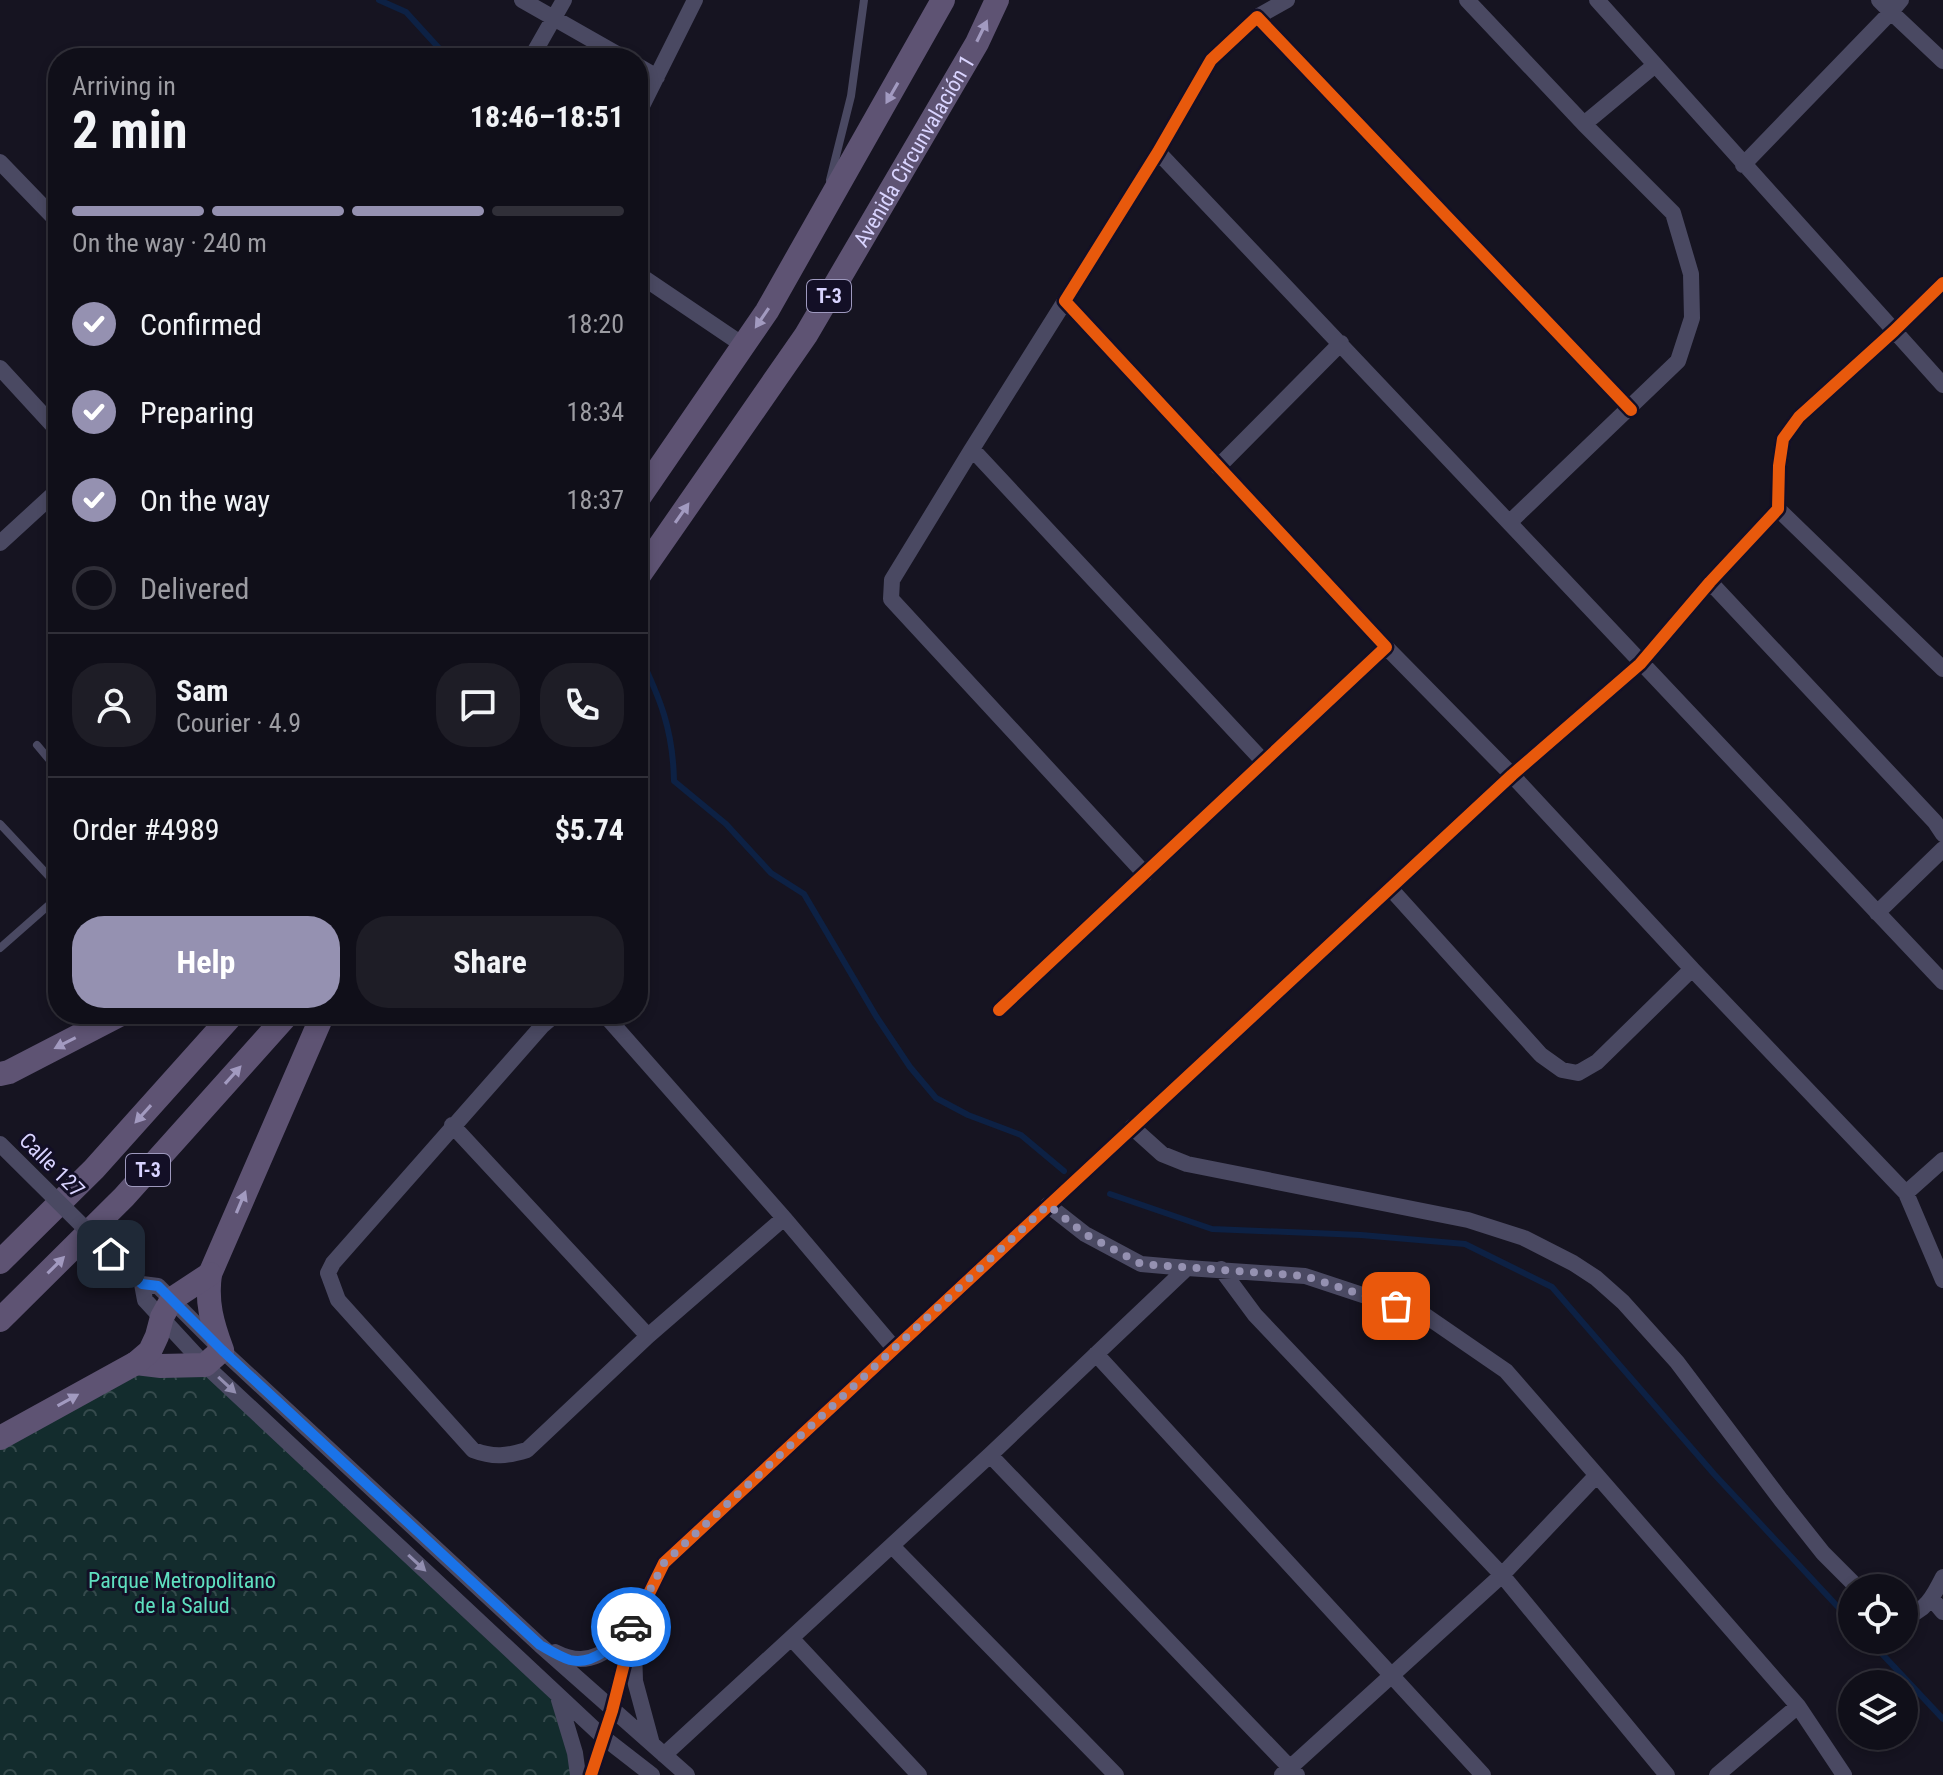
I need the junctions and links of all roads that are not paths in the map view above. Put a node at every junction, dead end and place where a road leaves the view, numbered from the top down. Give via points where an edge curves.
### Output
1 (522, 0) edge
2 (564, 0) edge
3 (695, 0) edge
4 (864, 0) edge
5 (943, 0) edge
6 (997, 0) edge
7 (1287, 0) edge
8 (1467, 0) edge
9 (1597, 0) edge
10 (1890, 4) edge
11 (1257, 17) junction
12 (554, 18) junction
13 (537, 48) edge
14 (606, 48) edge
15 (1943, 61) edge
16 (1655, 65) junction
17 (648, 72) edge
18 (657, 77) junction
19 (648, 95) edge
20 (1584, 124) junction
21 (1158, 152) junction
22 (0, 162) edge
23 (1743, 165) junction
24 (48, 212) edge
25 (822, 215) junction
26 (648, 281) edge
27 (1943, 283) edge
28 (1065, 301) junction
29 (1894, 331) junction
30 (1341, 343) junction
31 (743, 345) junction
32 (0, 368) edge
33 (1943, 385) edge
34 (1631, 410) junction
35 (48, 420) edge
36 (972, 449) junction
37 (1218, 467) junction
38 (648, 484) edge
39 (48, 499) edge
40 (1778, 509) junction
41 (1511, 521) junction
42 (0, 543) edge
43 (648, 563) edge
44 (1710, 582) junction
45 (1386, 647) junction
46 (1640, 664) junction
47 (1943, 669) edge
48 (37, 745) dead end
49 (48, 758) edge
50 (1263, 761) junction
51 (1512, 775) junction
52 (0, 824) edge
53 (1943, 834) edge
54 (1943, 849) edge
55 (1145, 874) junction
56 (48, 875) edge
57 (1390, 888) junction
58 (48, 906) edge
59 (1877, 913) junction
60 (0, 948) edge
61 (1692, 969) junction
62 (1943, 982) edge
63 (999, 1010) dead end
64 (103, 1024) edge
65 (224, 1024) edge
66 (279, 1024) edge
67 (319, 1024) edge
68 (544, 1024) edge
69 (613, 1024) edge
70 (3, 1078) edge
71 (452, 1125) junction
72 (1132, 1127) junction
73 (0, 1144) edge
74 (1943, 1160) edge
75 (1906, 1193) junction
76 (1048, 1205) junction
77 (784, 1218) junction
78 (0, 1262) edge
79 (1187, 1268) junction
80 (1221, 1269) junction
81 (210, 1274) junction
82 (1943, 1280) edge
83 (167, 1308) junction
84 (0, 1320) edge
85 (648, 1336) junction
86 (894, 1348) junction
87 (1096, 1354) junction
88 (214, 1357) junction
89 (136, 1363) junction
90 (0, 1438) edge
91 (990, 1455) junction
92 (1596, 1476) junction
93 (892, 1546) junction
94 (1844, 1574) edge
95 (1502, 1575) junction
96 (1943, 1577) edge
97 (1937, 1606) edge
98 (1918, 1612) edge
99 (634, 1624) junction
100 (792, 1639) junction
101 (540, 1645) junction
102 (1392, 1674) junction
103 (557, 1694) junction
104 (1798, 1706) junction
105 (612, 1711) junction
106 (603, 1737) junction
107 (658, 1750) junction
108 (1289, 1772) edge
109 (652, 1774) edge
110 (578, 1775) edge
111 (591, 1775) edge
112 (639, 1775) edge
113 (687, 1775) edge
114 (919, 1775) edge
115 (1116, 1775) edge
116 (1483, 1775) edge
117 (1667, 1775) edge
118 (1717, 1775) edge
119 (1844, 1775) edge

1 - 12 street
2 - 12 street
3 - 18 street
4 - 25 lane via 851,96
5 -> 25 main road, T-3
43 -> 6 main road, Avenida Circunvalación 1 / T-3 via 806,335
7 - 11 street
8 - 20 street
9 - 16 street
10 - 15 street
10 - 23 street
11 - 21 street via 1211,60
11 - 34 street
12 - 13 street
12 - 14 street
16 - 20 street
16 - 23 street
17 - 18 street
18 - 19 street
20 - 34 street via 1673,213 1691,274 1692,318 1678,361
21 - 28 street
21 - 30 street
22 - 24 street
23 - 29 street
25 -> 31 main road, T-3
26 - 31 street
27 - 29 street
28 - 36 street
28 - 37 street
29 - 33 street
29 - 40 street via 1799,417 1783,439
30 - 37 street
30 - 41 street
31 - 38 main road, T-3
32 - 35 street
34 - 41 street
36 - 50 street
36 - 55 street via 892,580 891,599
37 - 45 street
39 - 42 street
40 - 44 street
40 - 47 street
41 - 46 street
44 - 46 street
44 - 53 street
45 - 50 street
45 - 51 street
46 - 51 street
46 - 59 street
48 - 49 lane
50 - 55 street
51 - 57 street
51 - 61 street
52 - 56 lane
54 - 59 street
55 - 63 street
57 - 61 street via 1541,1055 1562,1070 1578,1073 1597,1062
57 - 72 street
58 - 60 lane
59 - 62 street
61 - 75 street
64 -> 70 main road
65 -> 78 main road, T-3 via 94,1169
84 -> 66 main road, T-3 via 124,1197
81 -> 67 main road
68 - 71 street
69 - 77 street
71 - 85 street
71 - 85 street via 328,1273 338,1300 473,1450 504,1457 527,1450
72 - 76 street
72 - 94 street via 1162,1154 1187,1164 1468,1220 1524,1238 1573,1263 1623,1302 1677,1362
73 - 83 street, Calle 127, bridge via 137,1279 158,1286
74 - 75 street
75 - 82 street
76 - 79 street via 1085,1234 1141,1264
76 - 86 street
77 - 85 street
77 - 86 street
79 - 80 street
79 - 87 street
80 - 92 street via 1305,1276 1426,1316 1506,1371
80 - 95 street via 1255,1315
81 - 83 main road
81 - 88 main road
83 - 88 street, Calle 127
83 - 89 main road via 150,1351
86 - 99 street via 664,1563
87 - 91 street
87 - 102 street
88 - 89 main road via 161,1366
88 - 101 street
88 -> 103 street
90 -> 89 main road
91 - 93 street
91 - 108 street
92 - 95 street
92 - 104 street
93 - 100 street
93 - 115 street
95 - 102 street
95 - 117 street
96 - 97 street
97 - 98 street
99 - 101 street via 608,1649 581,1661
99 - 105 street
99 - 107 street via 635,1681
100 - 107 street
100 - 114 street
101 - 105 street
102 - 108 street
102 - 116 street
103 - 106 street
103 - 110 street
104 - 118 street
104 - 119 street
105 - 106 street
105 - 107 street
106 - 109 street
106 - 111 street
107 - 113 street
109 - 112 street

